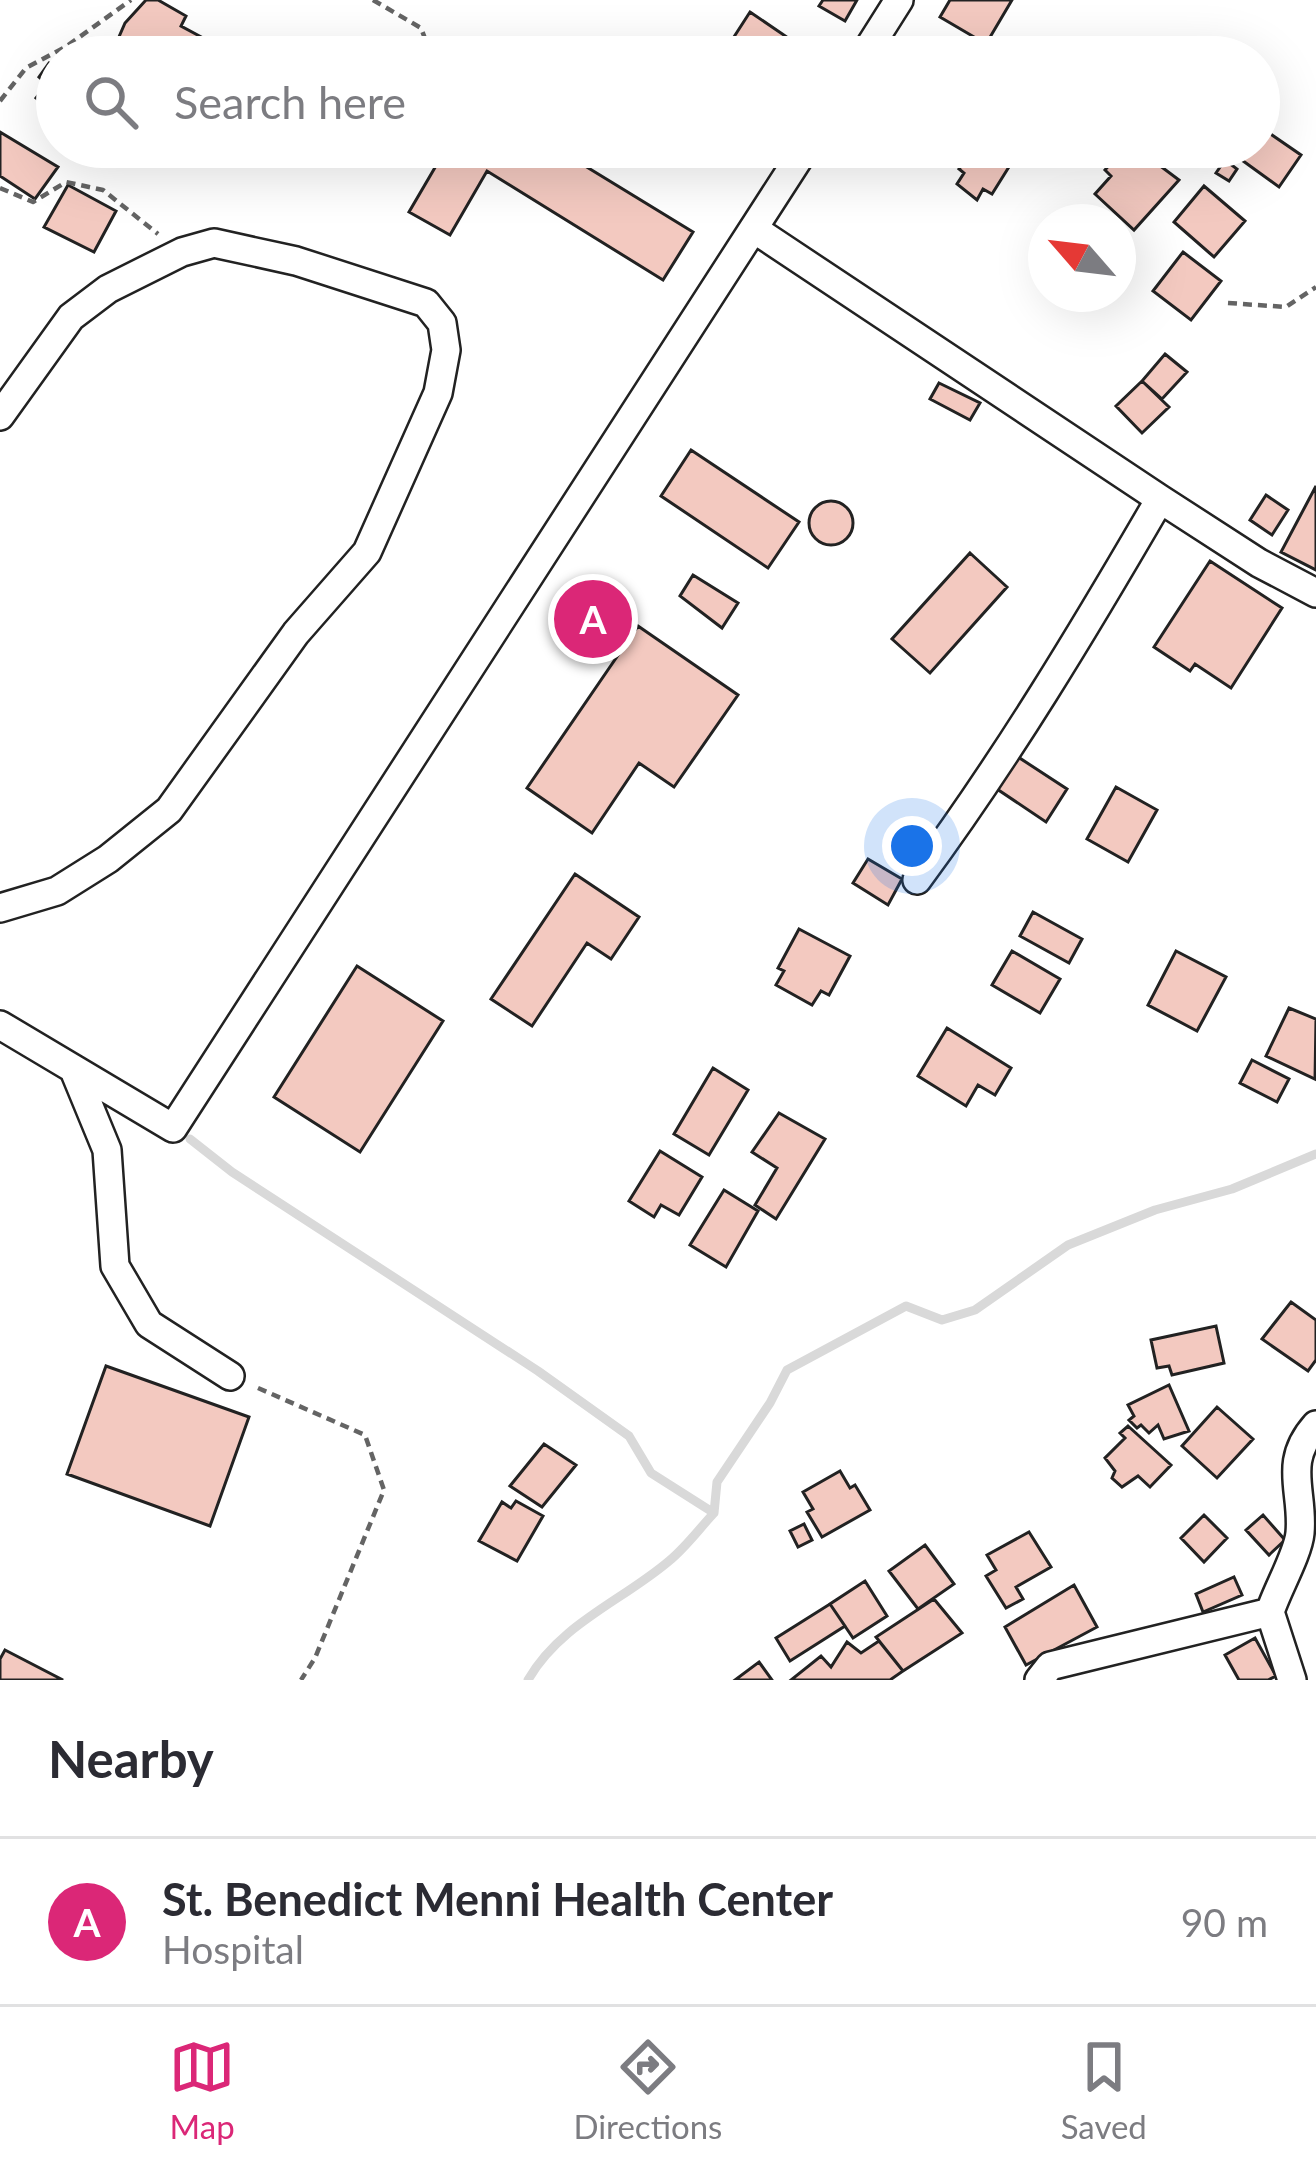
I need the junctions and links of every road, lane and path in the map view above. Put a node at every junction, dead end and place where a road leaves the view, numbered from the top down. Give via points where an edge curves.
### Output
1 (131, 0) edge
2 (374, 0) edge
3 (899, 0) edge
4 (81, 36) edge
5 (424, 36) edge
6 (876, 36) edge
7 (36, 63) edge
8 (0, 101) edge
9 (793, 168) edge
10 (0, 188) edge
11 (754, 230) junction
12 (182, 252) junction
13 (1316, 287) edge
14 (1228, 303) dead end
15 (0, 416) edge
16 (1160, 499) junction
17 (1316, 593) edge
18 (917, 880) dead end
19 (0, 908) edge
20 (0, 1025) edge
21 (74, 1070) junction
22 (230, 1376) joint
23 (1316, 1425) edge
24 (1270, 1612) junction
25 (302, 1680) edge
26 (1040, 1680) edge
27 (1292, 1680) edge

1 - 4 path
2 - 5 path
3 - 6 street
7 - 8 path
9 - 11 street
10 - 12 path via 33,202 67,182 103,190
11 - 16 street
11 - 21 street via 173,1128
12 - 15 street via 71,317
12 - 19 street via 214,243 426,303 442,323 446,350 438,393 367,552 296,633 169,810 57,891
13 - 14 path via 1286,307
16 - 17 street
16 - 18 street via 1052,685
20 - 21 street
21 - 22 street via 107,1150 115,1266 149,1324
22 - 25 path via 365,1436 384,1490
23 - 24 street via 1295,1466 1300,1534
24 - 26 street via 1050,1666
24 - 27 street

